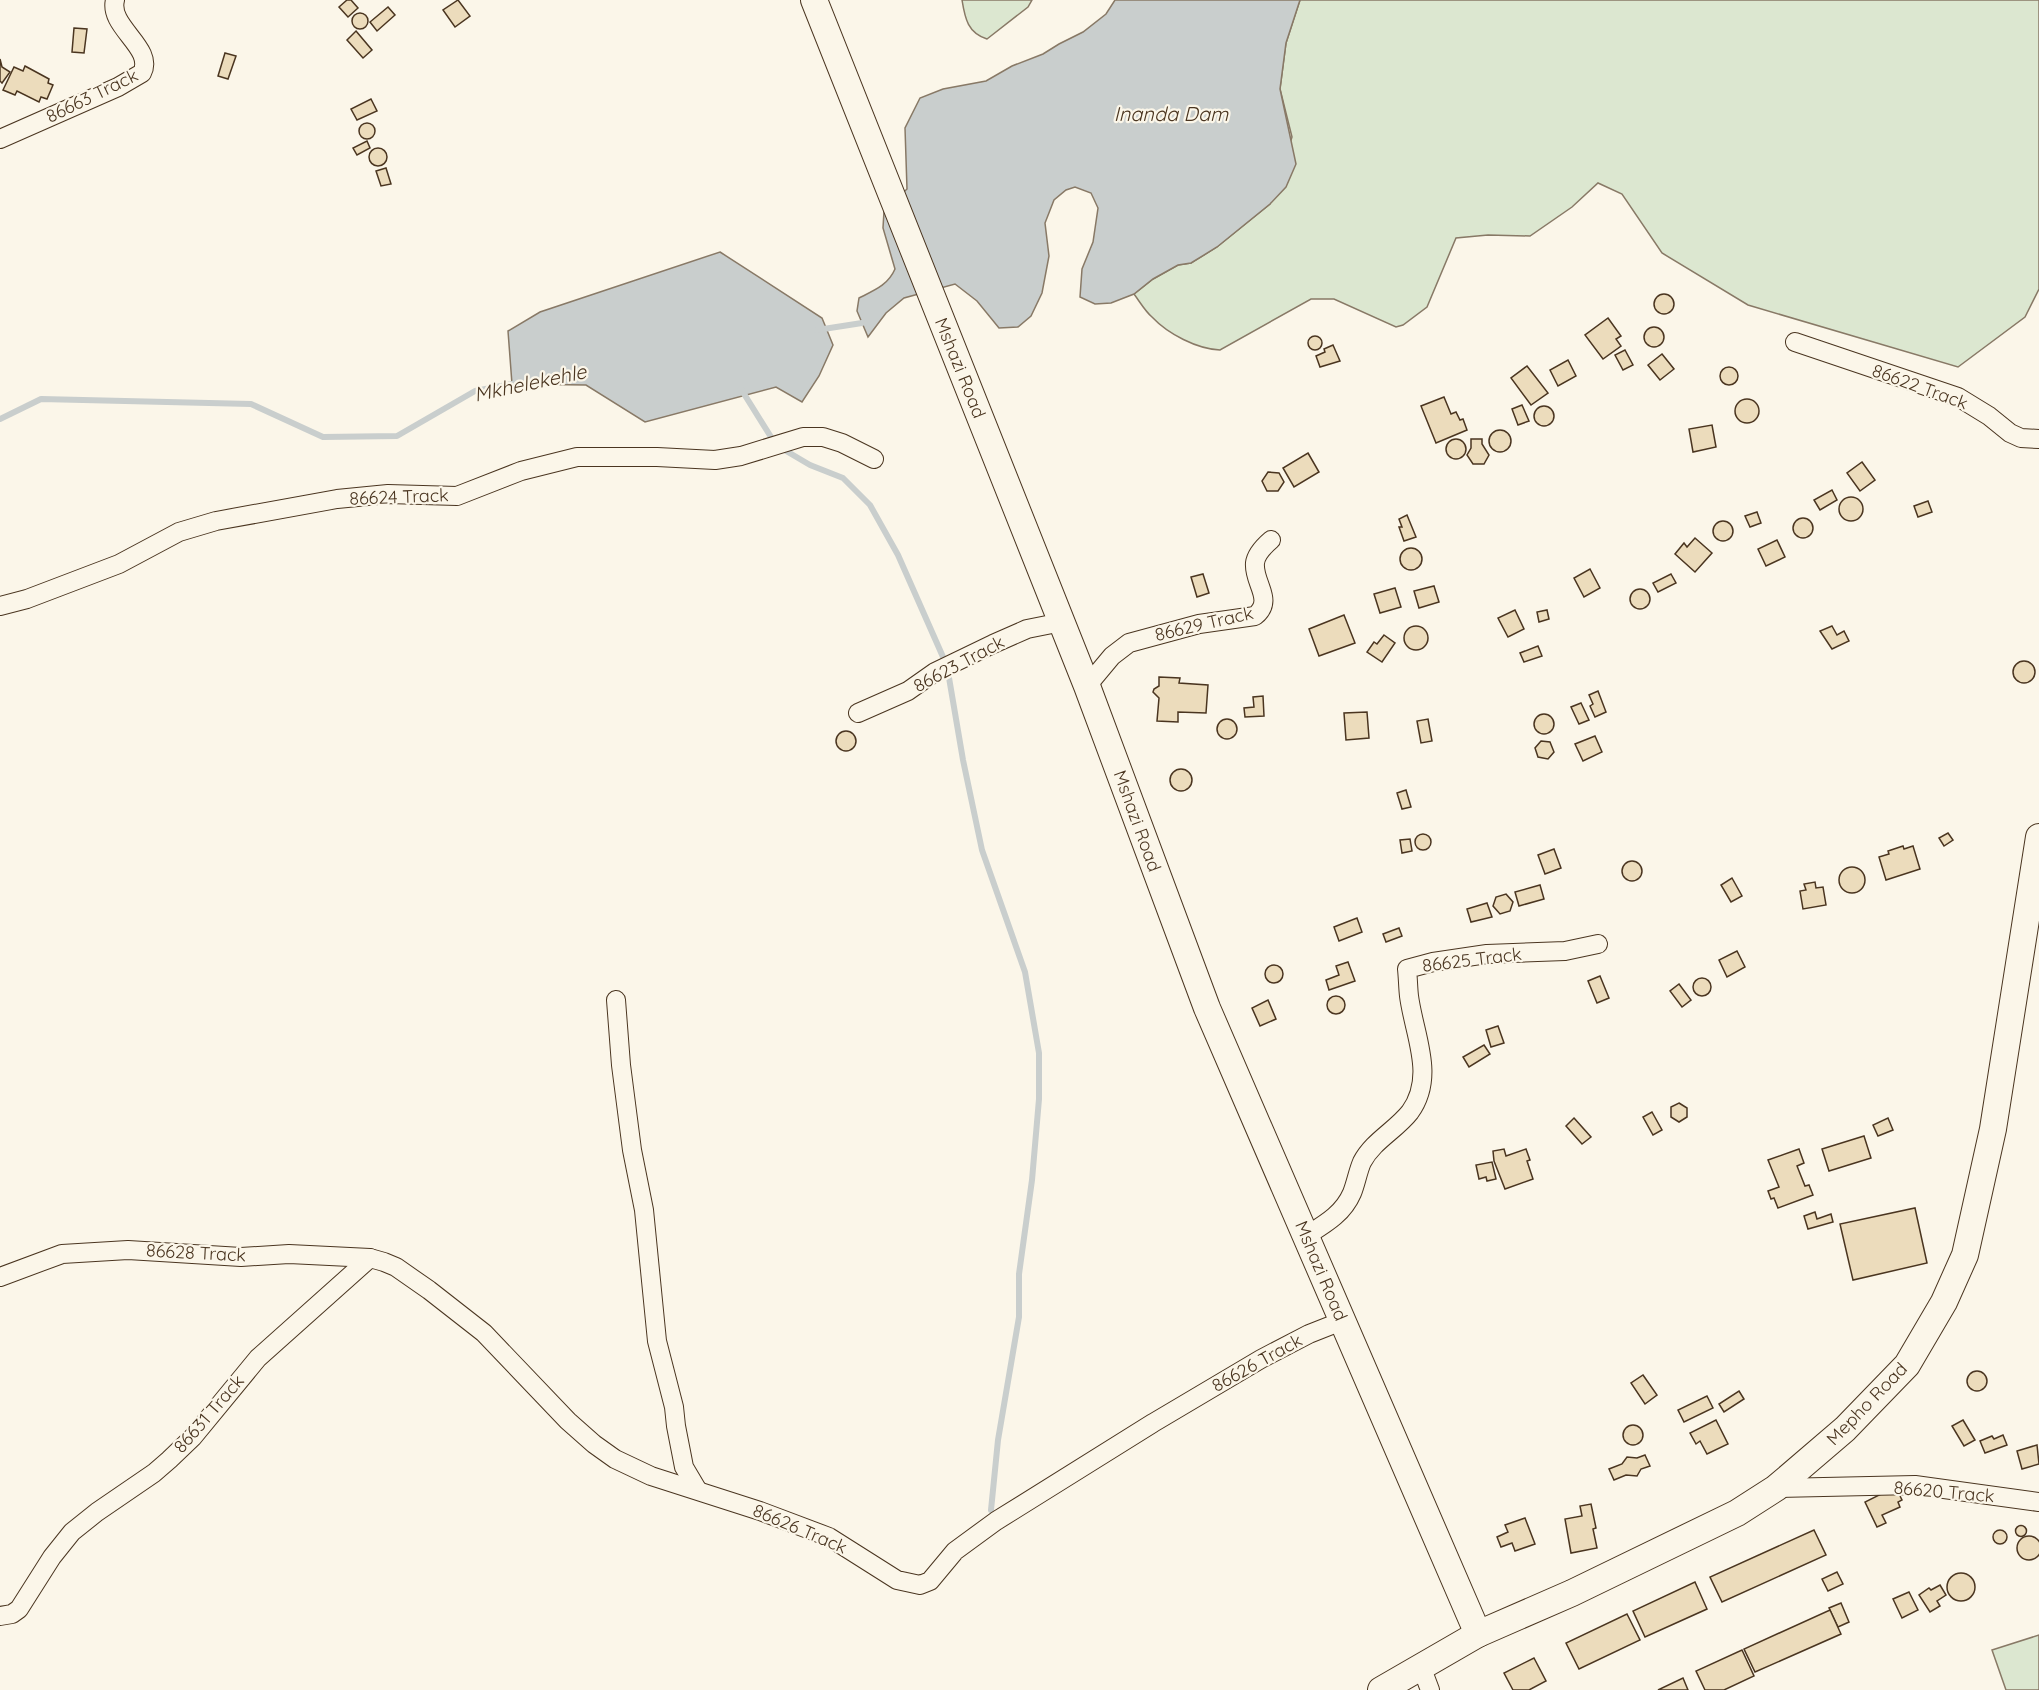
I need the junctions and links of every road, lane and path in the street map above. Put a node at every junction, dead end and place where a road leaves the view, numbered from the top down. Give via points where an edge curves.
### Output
1 (115, 0) edge
2 (814, 0) edge
3 (0, 139) edge
4 (1795, 342) dead end
5 (2039, 439) edge
6 (874, 459) dead end
7 (1271, 540) dead end
8 (0, 606) edge
9 (1062, 622) junction
10 (1087, 686) junction
11 (858, 713) dead end
12 (2039, 837) edge
13 (2033, 905) edge
14 (1598, 944) dead end
15 (616, 1000) dead end
16 (1306, 1236) junction
17 (370, 1258) junction
18 (396, 1267) joint
19 (0, 1277) edge
20 (1342, 1321) junction
21 (1776, 1488) junction
22 (697, 1489) junction
23 (2039, 1502) edge
24 (0, 1616) edge
25 (1478, 1634) junction
26 (1421, 1666) junction
27 (1381, 1690) edge
28 (1430, 1690) edge

1 - 3 street, 86663 Track via 119,21 146,64 142,74
2 - 9 street, Mshazi Road
4 - 5 street, 86622 Track via 1958,397 2010,433 2033,441
6 - 8 street, 86624 Track via 823,437 803,437 715,460 578,457 521,471 457,496 388,494 337,499 216,521 179,532 119,564
7 - 10 street, 86629 Track via 1255,562 1264,604 1255,616 1199,624 1129,643 1112,656
9 - 10 street, Mshazi Road
9 - 11 street, 86623 Track via 1027,629 993,644 935,672 908,691
10 - 16 street, Mshazi Road via 1207,1008
12 - 13 street, Mepho Road
13 - 21 street, Mepho Road via 1993,1129 1961,1264 1907,1365 1845,1429
14 - 16 street, 86625 Track via 1565,951 1487,954 1407,969 1422,1057 1419,1098 1363,1161 1352,1194 1342,1209
15 - 22 street via 657,1341 674,1407 679,1449
16 - 20 street, Mshazi Road
17 - 18 street, 86628 Track
17 - 19 street, 86628 Track via 91,1251 62,1254
17 - 24 street, 86631 Track via 258,1358 169,1460 72,1532 20,1609
18 - 22 street, 86626 Track via 484,1333 594,1444 651,1476
20 - 22 street, 86626 Track via 1261,1359 996,1521 955,1551 930,1581 920,1585 897,1580 829,1537
20 - 25 street, Mshazi Road
21 - 23 street, 86620 Track via 1915,1485
21 - 25 street, Mepho Road via 1737,1513
25 - 26 street, Mepho Road
26 - 27 street, Mepho Road
26 - 28 street

